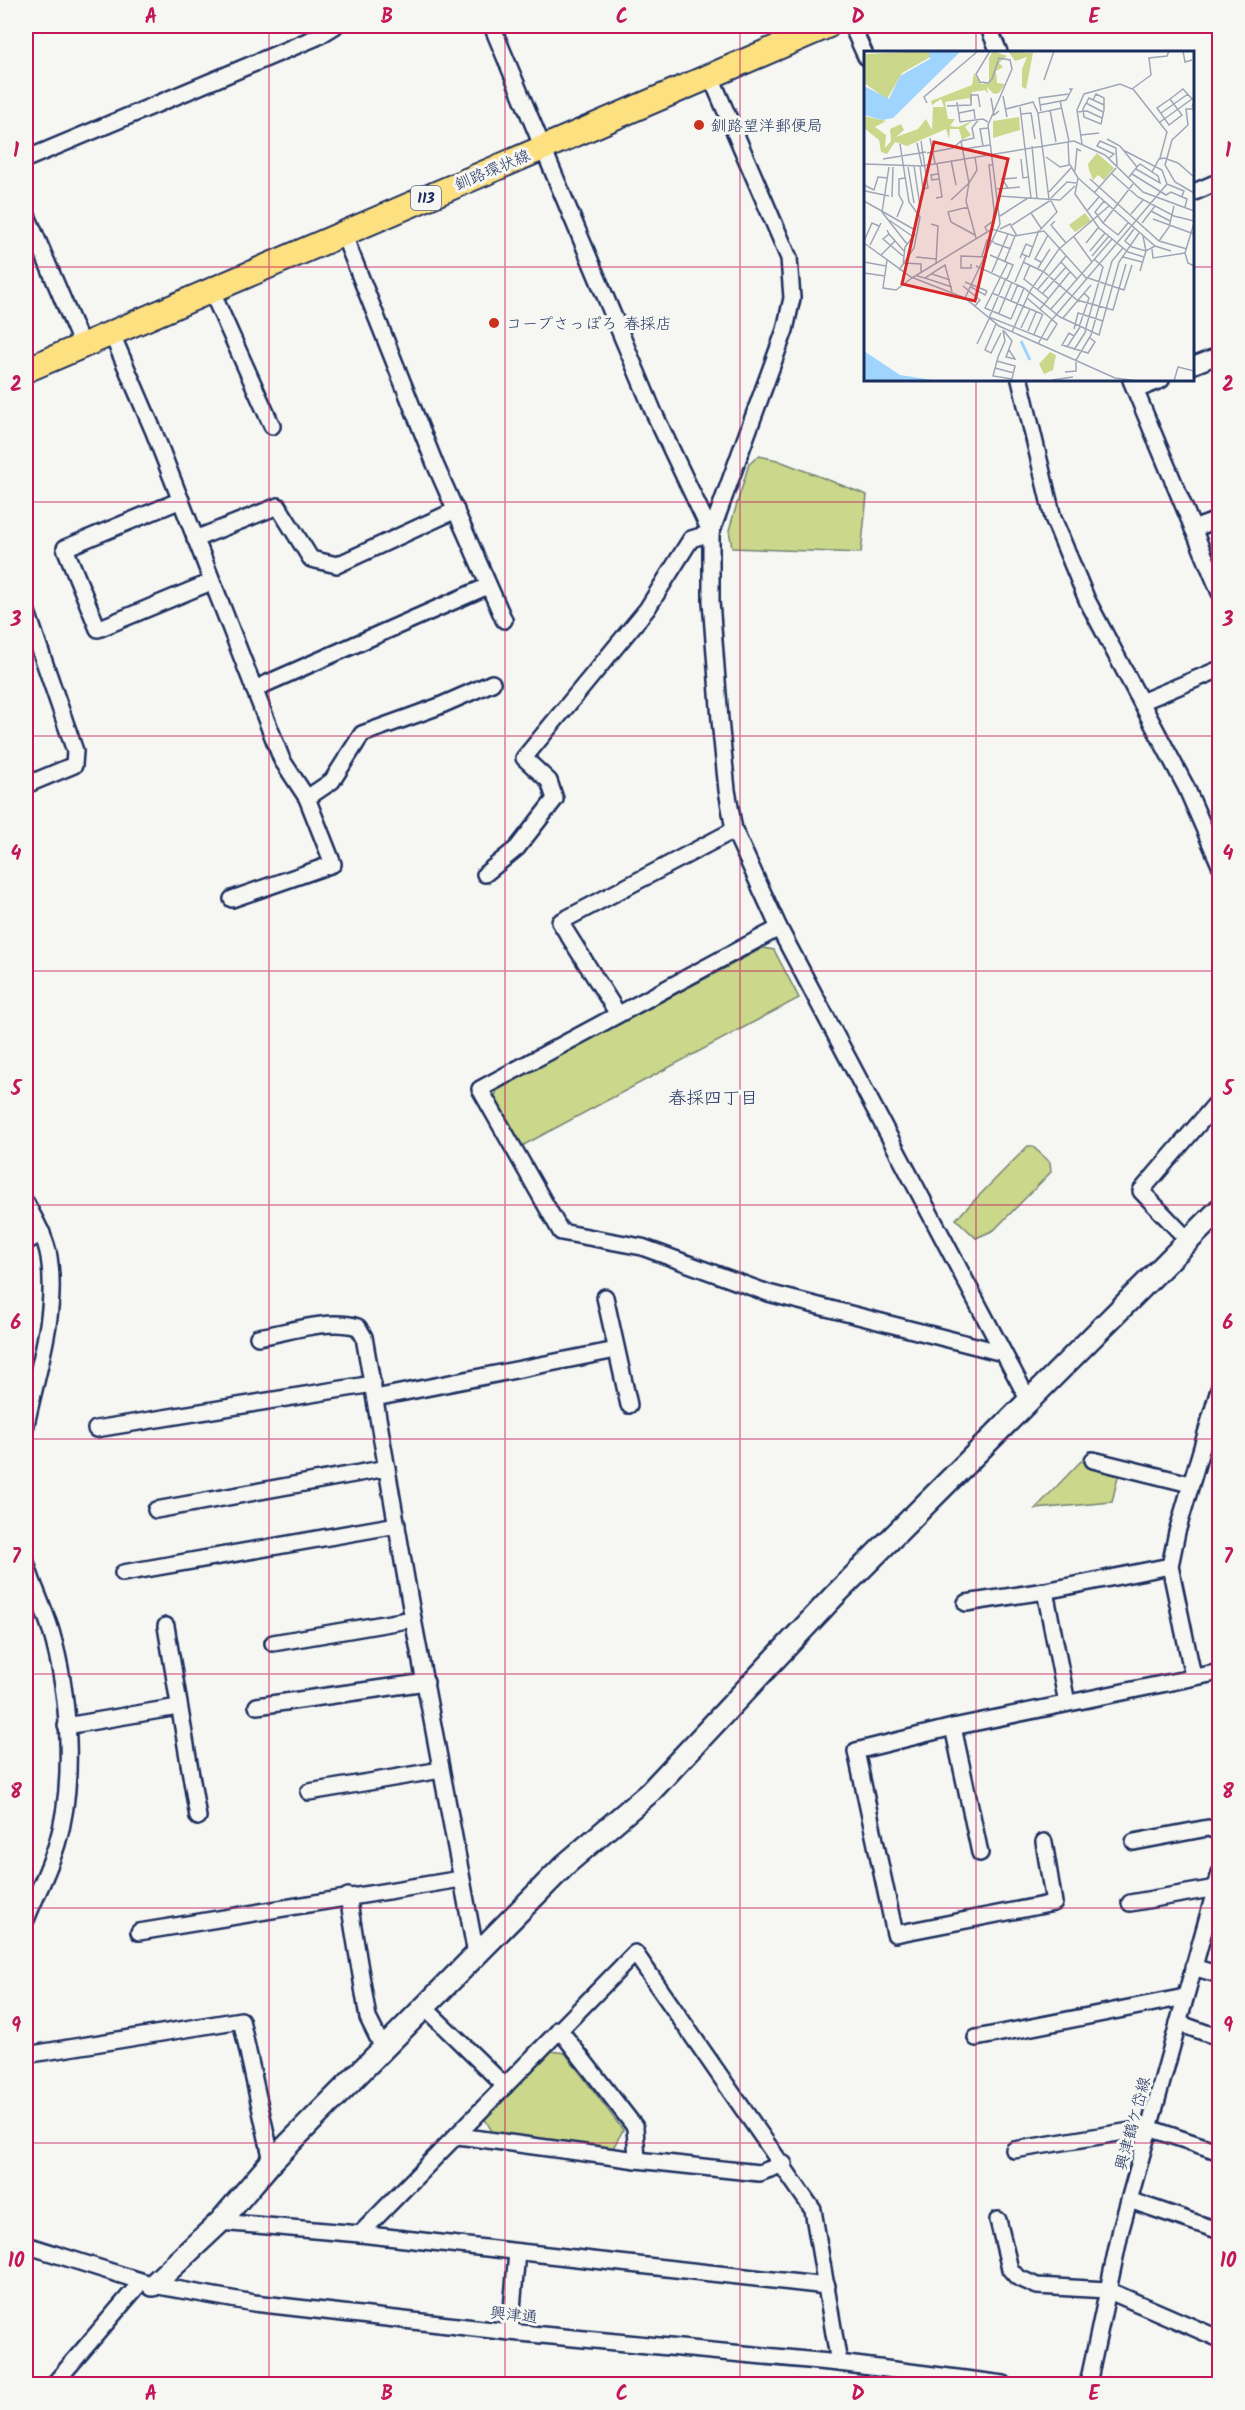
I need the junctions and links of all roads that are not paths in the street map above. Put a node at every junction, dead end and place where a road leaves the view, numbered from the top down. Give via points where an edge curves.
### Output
1 (335, 26) edge
2 (492, 26) edge
3 (827, 26) edge
4 (852, 26) edge
5 (988, 26) edge
6 (999, 51) edge
7 (864, 53) edge
8 (711, 77) junction
9 (544, 147) junction
10 (26, 159) edge
11 (1220, 181) edge
12 (1194, 192) edge
13 (26, 213) edge
14 (343, 233) junction
15 (210, 290) junction
16 (111, 332) junction
17 (82, 345) junction
18 (1220, 355) edge
19 (28, 363) edge
20 (1194, 365) edge
21 (1020, 381) edge
22 (1155, 381) edge
23 (1133, 385) edge
24 (272, 426) dead end
25 (181, 500) junction
26 (456, 510) junction
27 (1220, 519) edge
28 (1193, 529) junction
29 (711, 533) junction
30 (195, 539) junction
31 (212, 582) junction
32 (488, 586) junction
33 (1220, 593) edge
34 (26, 609) edge
35 (504, 620) dead end
36 (1220, 669) edge
37 (492, 683) dead end
38 (254, 689) junction
39 (1141, 702) junction
40 (26, 785) edge
41 (307, 798) junction
42 (734, 830) junction
43 (1220, 865) edge
44 (485, 874) dead end
45 (232, 899) dead end
46 (779, 928) junction
47 (618, 1014) junction
48 (1220, 1099) edge
49 (26, 1203) edge
50 (1220, 1209) edge
51 (42, 1233) junction
52 (1187, 1239) junction
53 (26, 1242) edge
54 (605, 1297) dead end
55 (258, 1337) dead end
56 (616, 1350) junction
57 (1003, 1353) junction
58 (1220, 1386) edge
59 (374, 1391) junction
60 (1029, 1401) junction
61 (629, 1405) dead end
62 (26, 1425) edge
63 (96, 1429) dead end
64 (1093, 1460) dead end
65 (387, 1468) junction
66 (1190, 1484) junction
67 (156, 1510) dead end
68 (397, 1525) junction
69 (26, 1566) edge
70 (1170, 1566) junction
71 (123, 1573) dead end
72 (1045, 1591) junction
73 (966, 1604) dead end
74 (413, 1619) junction
75 (166, 1626) dead end
76 (273, 1643) dead end
77 (1220, 1672) edge
78 (1193, 1676) junction
79 (426, 1682) junction
80 (1067, 1703) junction
81 (257, 1706) dead end
82 (178, 1707) junction
83 (66, 1726) junction
84 (954, 1727) junction
85 (441, 1770) junction
86 (309, 1792) dead end
87 (198, 1817) dead end
88 (1220, 1832) edge
89 (1044, 1842) dead end
90 (1134, 1842) dead end
91 (980, 1853) dead end
92 (461, 1879) junction
93 (1218, 1880) edge
94 (348, 1896) junction
95 (1130, 1903) dead end
96 (26, 1920) edge
97 (139, 1932) dead end
98 (476, 1954) junction
99 (1193, 1967) junction
100 (1220, 1975) edge
101 (1185, 1997) junction
102 (424, 2007) junction
103 (1178, 2023) junction
104 (560, 2029) junction
105 (976, 2038) dead end
106 (1220, 2038) edge
107 (383, 2048) junction
108 (26, 2055) edge
109 (504, 2086) junction
110 (1149, 2128) junction
111 (458, 2136) junction
112 (1014, 2150) dead end
113 (1220, 2152) edge
114 (638, 2160) junction
115 (272, 2162) junction
116 (784, 2164) junction
117 (1129, 2200) junction
118 (998, 2220) dead end
119 (220, 2222) junction
120 (1220, 2231) edge
121 (360, 2234) junction
122 (26, 2245) edge
123 (517, 2252) junction
124 (147, 2284) junction
125 (826, 2286) junction
126 (1107, 2290) junction
127 (510, 2332) junction
128 (1220, 2339) edge
129 (839, 2363) junction
130 (54, 2385) edge
131 (1004, 2385) edge
132 (1088, 2385) edge

1 - 10 street via 318,37
2 - 9 street
3 - 8 main road, 釧路環状線 / 113
4 - 7 street
5 - 6 street
8 - 9 main road, 釧路環状線 / 113
8 - 29 street via 789,258 792,298 785,330
9 - 14 main road, 釧路環状線 / 113
9 - 29 street via 654,413
11 - 12 street
13 - 17 street
14 - 15 main road, 釧路環状線 / 113
14 - 26 street
15 - 16 main road, 釧路環状線 / 113
15 - 24 street
16 - 17 main road, 釧路環状線 / 113
16 - 25 street
17 - 19 main road, 釧路環状線 / 113
18 - 20 street
21 - 39 street via 1053,518 1087,600
22 - 23 street
23 - 28 street
25 - 30 street
25 - 31 street via 65,549 98,629
26 - 30 street via 337,565 311,559 278,506
26 - 32 street
27 - 28 street
28 - 33 street
29 - 42 street via 711,602 720,720
29 - 44 street via 691,539 647,609 524,758 549,781 555,799 517,848
30 - 31 street
31 - 38 street
32 - 35 street
32 - 38 street
34 - 40 street via 75,751 74,765
36 - 39 street
37 - 41 street via 362,734 332,781
38 - 41 street via 282,760
39 - 43 street via 1186,787
41 - 45 street via 333,864
42 - 46 street
42 - 47 street via 560,922
46 - 47 street
46 - 57 street
47 - 57 street via 480,1089 561,1232 642,1247 768,1293
48 - 52 street via 1141,1191
49 - 51 street
50 - 52 street
51 - 53 street
51 - 62 street via 49,1257 51,1307
52 - 60 street
54 - 56 street
55 - 59 street via 329,1324 358,1327 364,1337
56 - 59 street
56 - 61 street
57 - 60 street
58 - 66 street
59 - 63 street
59 - 65 street
60 - 98 street via 832,1597 650,1792 566,1864
64 - 66 street
65 - 67 street
65 - 68 street
66 - 70 street
68 - 71 street
68 - 74 street
69 - 83 street via 51,1632 62,1678
70 - 72 street
70 - 78 street
72 - 73 street
72 - 80 street
74 - 76 street
74 - 79 street
75 - 82 street
77 - 78 street
78 - 80 street
79 - 81 street
79 - 85 street
80 - 84 street
82 - 83 street
82 - 87 street
83 - 96 street via 66,1785 57,1843
84 - 89 street via 856,1751 895,1934 1054,1903
84 - 91 street
85 - 86 street
85 - 92 street
88 - 90 street via 1208,1828
92 - 94 street
92 - 98 street
93 - 95 street
93 - 99 street, 興津鶴ケ岱線
94 - 97 street
94 - 107 street via 368,2018
98 - 102 street
99 - 100 street
99 - 101 street, 興津鶴ケ岱線
101 - 103 street, 興津鶴ケ岱線
101 - 105 street
102 - 107 street
102 - 109 street
103 - 106 street
103 - 110 street, 興津鶴ケ岱線
104 - 109 street
104 - 114 street via 634,2127
104 - 116 street via 635,1953
107 - 115 street
108 - 115 street via 241,2020
109 - 111 street
110 - 112 street
110 - 113 street
110 - 117 street, 興津鶴ケ岱線
111 - 114 street
111 - 121 street
114 - 116 street via 759,2173
115 - 119 street
116 - 125 street via 813,2210
117 - 120 street
117 - 126 street, 興津鶴ケ岱線
118 - 126 street via 1010,2269 1017,2277 1036,2286
119 - 121 street
119 - 124 street
121 - 123 street
122 - 124 street, 興津通
123 - 125 street
123 - 127 street
124 - 127 street, 興津通 via 254,2303
124 - 130 street
125 - 129 street
126 - 128 street
126 - 132 street, 興津鶴ケ岱線
127 - 129 street, 興津通
129 - 131 street, 興津通

